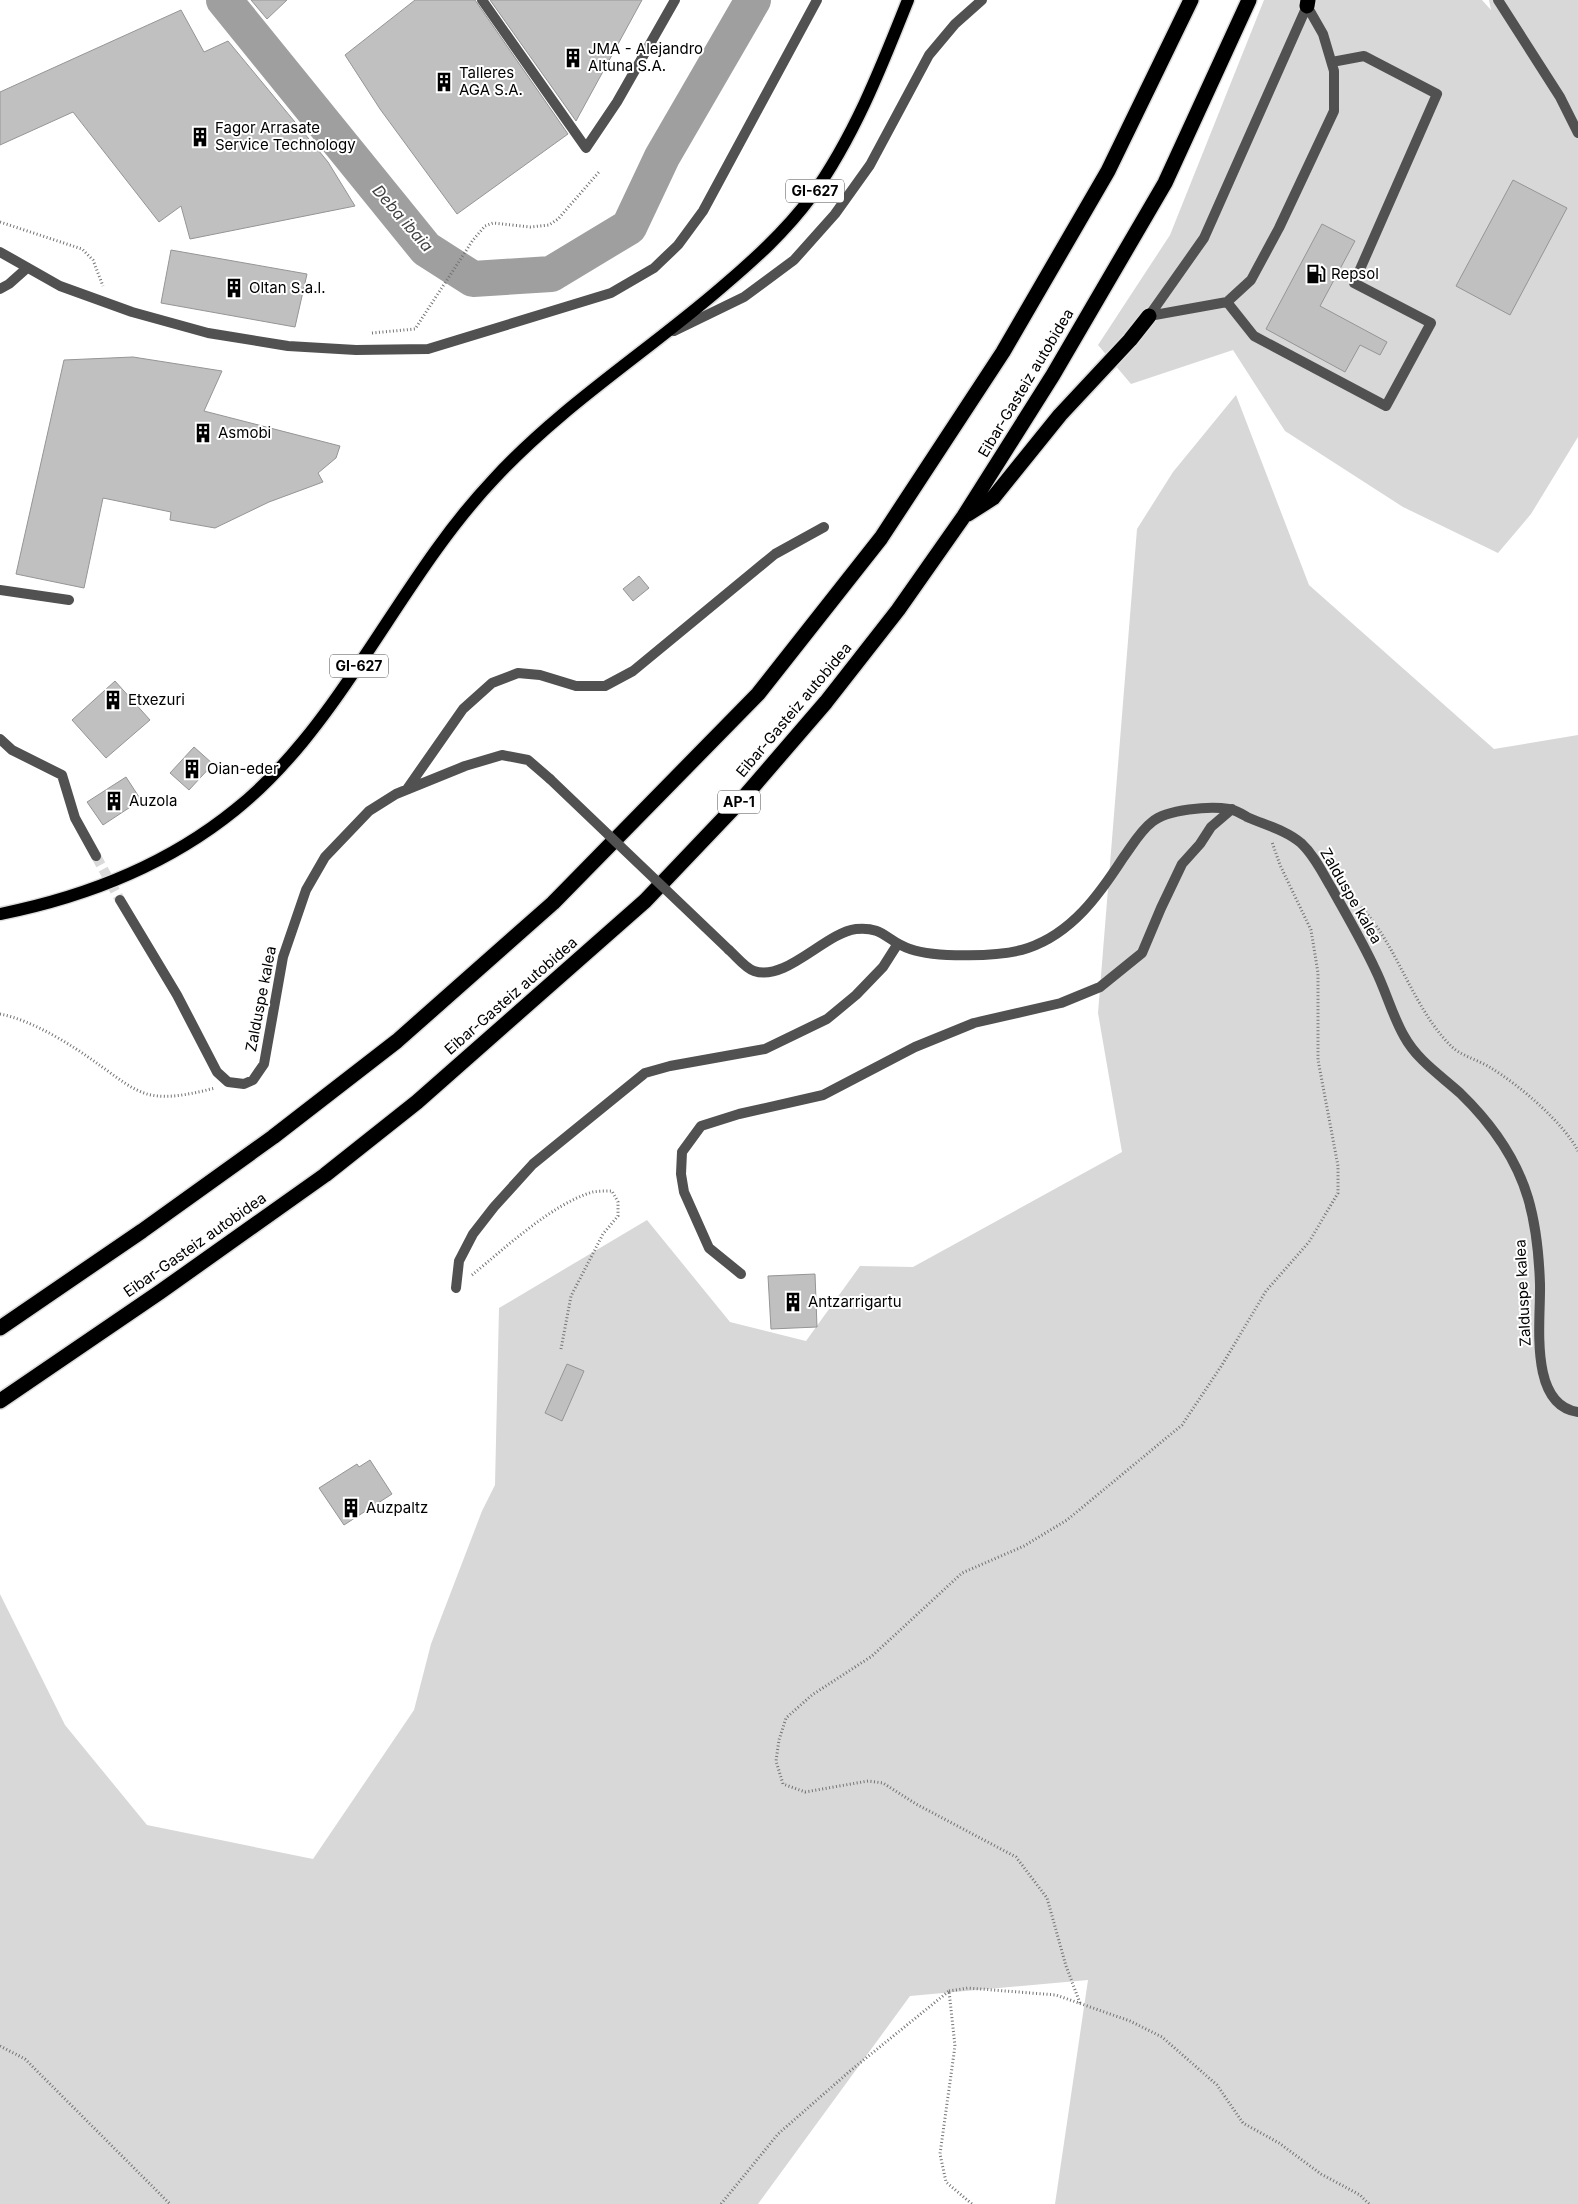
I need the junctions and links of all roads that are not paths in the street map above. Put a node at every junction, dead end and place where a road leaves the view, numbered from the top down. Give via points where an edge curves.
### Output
1 (482, 0) edge
2 (675, 0) edge
3 (817, 0) edge
4 (908, 0) edge
5 (982, 0) edge
6 (1191, 0) edge
7 (1249, 0) edge
8 (1498, 0) edge
9 (1308, 3) edge
10 (1332, 62) junction
11 (1578, 133) edge
12 (0, 252) edge
13 (27, 268) junction
14 (0, 289) edge
15 (1227, 302) junction
16 (1149, 316) junction
17 (661, 337) junction
18 (964, 516) junction
19 (824, 527) dead end
20 (0, 590) edge
21 (69, 600) dead end
22 (0, 739) edge
23 (406, 790) junction
24 (1232, 809) junction
25 (96, 856) tunnel mouth
26 (120, 900) tunnel mouth
27 (0, 914) edge
28 (897, 945) junction
29 (741, 1274) dead end
30 (456, 1288) road end
31 (0, 1328) edge
32 (0, 1401) edge
33 (1578, 1412) edge

1 - 2 street via 586,148 617,102
3 - 13 street via 703,211 678,245 654,268 611,293 428,349 356,350 288,346 208,333 132,312 60,286
4 - 17 main road, GI-627 via 858,118 810,198 750,263
5 - 17 street via 955,24 929,55 870,165 835,214 794,260 744,297
6 - 31 highway via 1108,171 1003,352 881,538 758,694 553,903 397,1041 273,1137
7 - 18 highway, Eibar-Gasteiz autobidea / AP-1 via 1165,183 1053,375
8 - 11 street via 1560,97
9 - 10 street
9 - 16 street via 1204,238
10 - 15 street via 1334,111 1279,228 1250,280
10 - 15 street via 1364,56 1437,94 1354,283 1431,323 1386,406 1254,336
12 - 13 street
13 - 14 street
15 - 16 street
16 - 18 highway via 1060,415 993,498
17 - 27 main road, GI-627 via 575,404 492,480 416,580 359,666 300,745 235,811 163,858 104,885
18 - 32 highway, Eibar-Gasteiz autobidea / AP-1 via 898,610 826,702 745,796 645,901 417,1102 326,1175
19 - 23 street via 775,554 633,671 605,686 576,686 540,675 518,673 492,683 463,709
20 - 21 street
22 - 25 street via 12,750 62,775 75,818
23 - 26 street, Zalduspe kalea via 369,811 324,857 315,871 298,908 283,957 262,1069 249,1083 237,1085 226,1081 213,1065 181,1002
23 - 28 street, Zalduspe kalea, bridge via 502,755 528,760 753,971 773,973 833,937 854,929 878,930
24 - 28 street, Zalduspe kalea via 1185,811 1162,815 1152,821 1074,921 1028,949 1002,954 950,954 914,951
24 - 29 street via 1211,827 1182,864 1142,953 1100,987 1061,1003 974,1023 915,1047 823,1096 739,1114 701,1126 682,1152 680,1174 684,1192 709,1248
24 - 33 street, Zalduspe kalea via 1285,832 1313,857 1375,968 1404,1037 1428,1065 1472,1105 1510,1155 1528,1198 1535,1234 1544,1378 1550,1394 1559,1405 1568,1411
28 - 30 street via 883,967 827,1019 765,1049 646,1073 533,1164 494,1207 473,1234 459,1261

